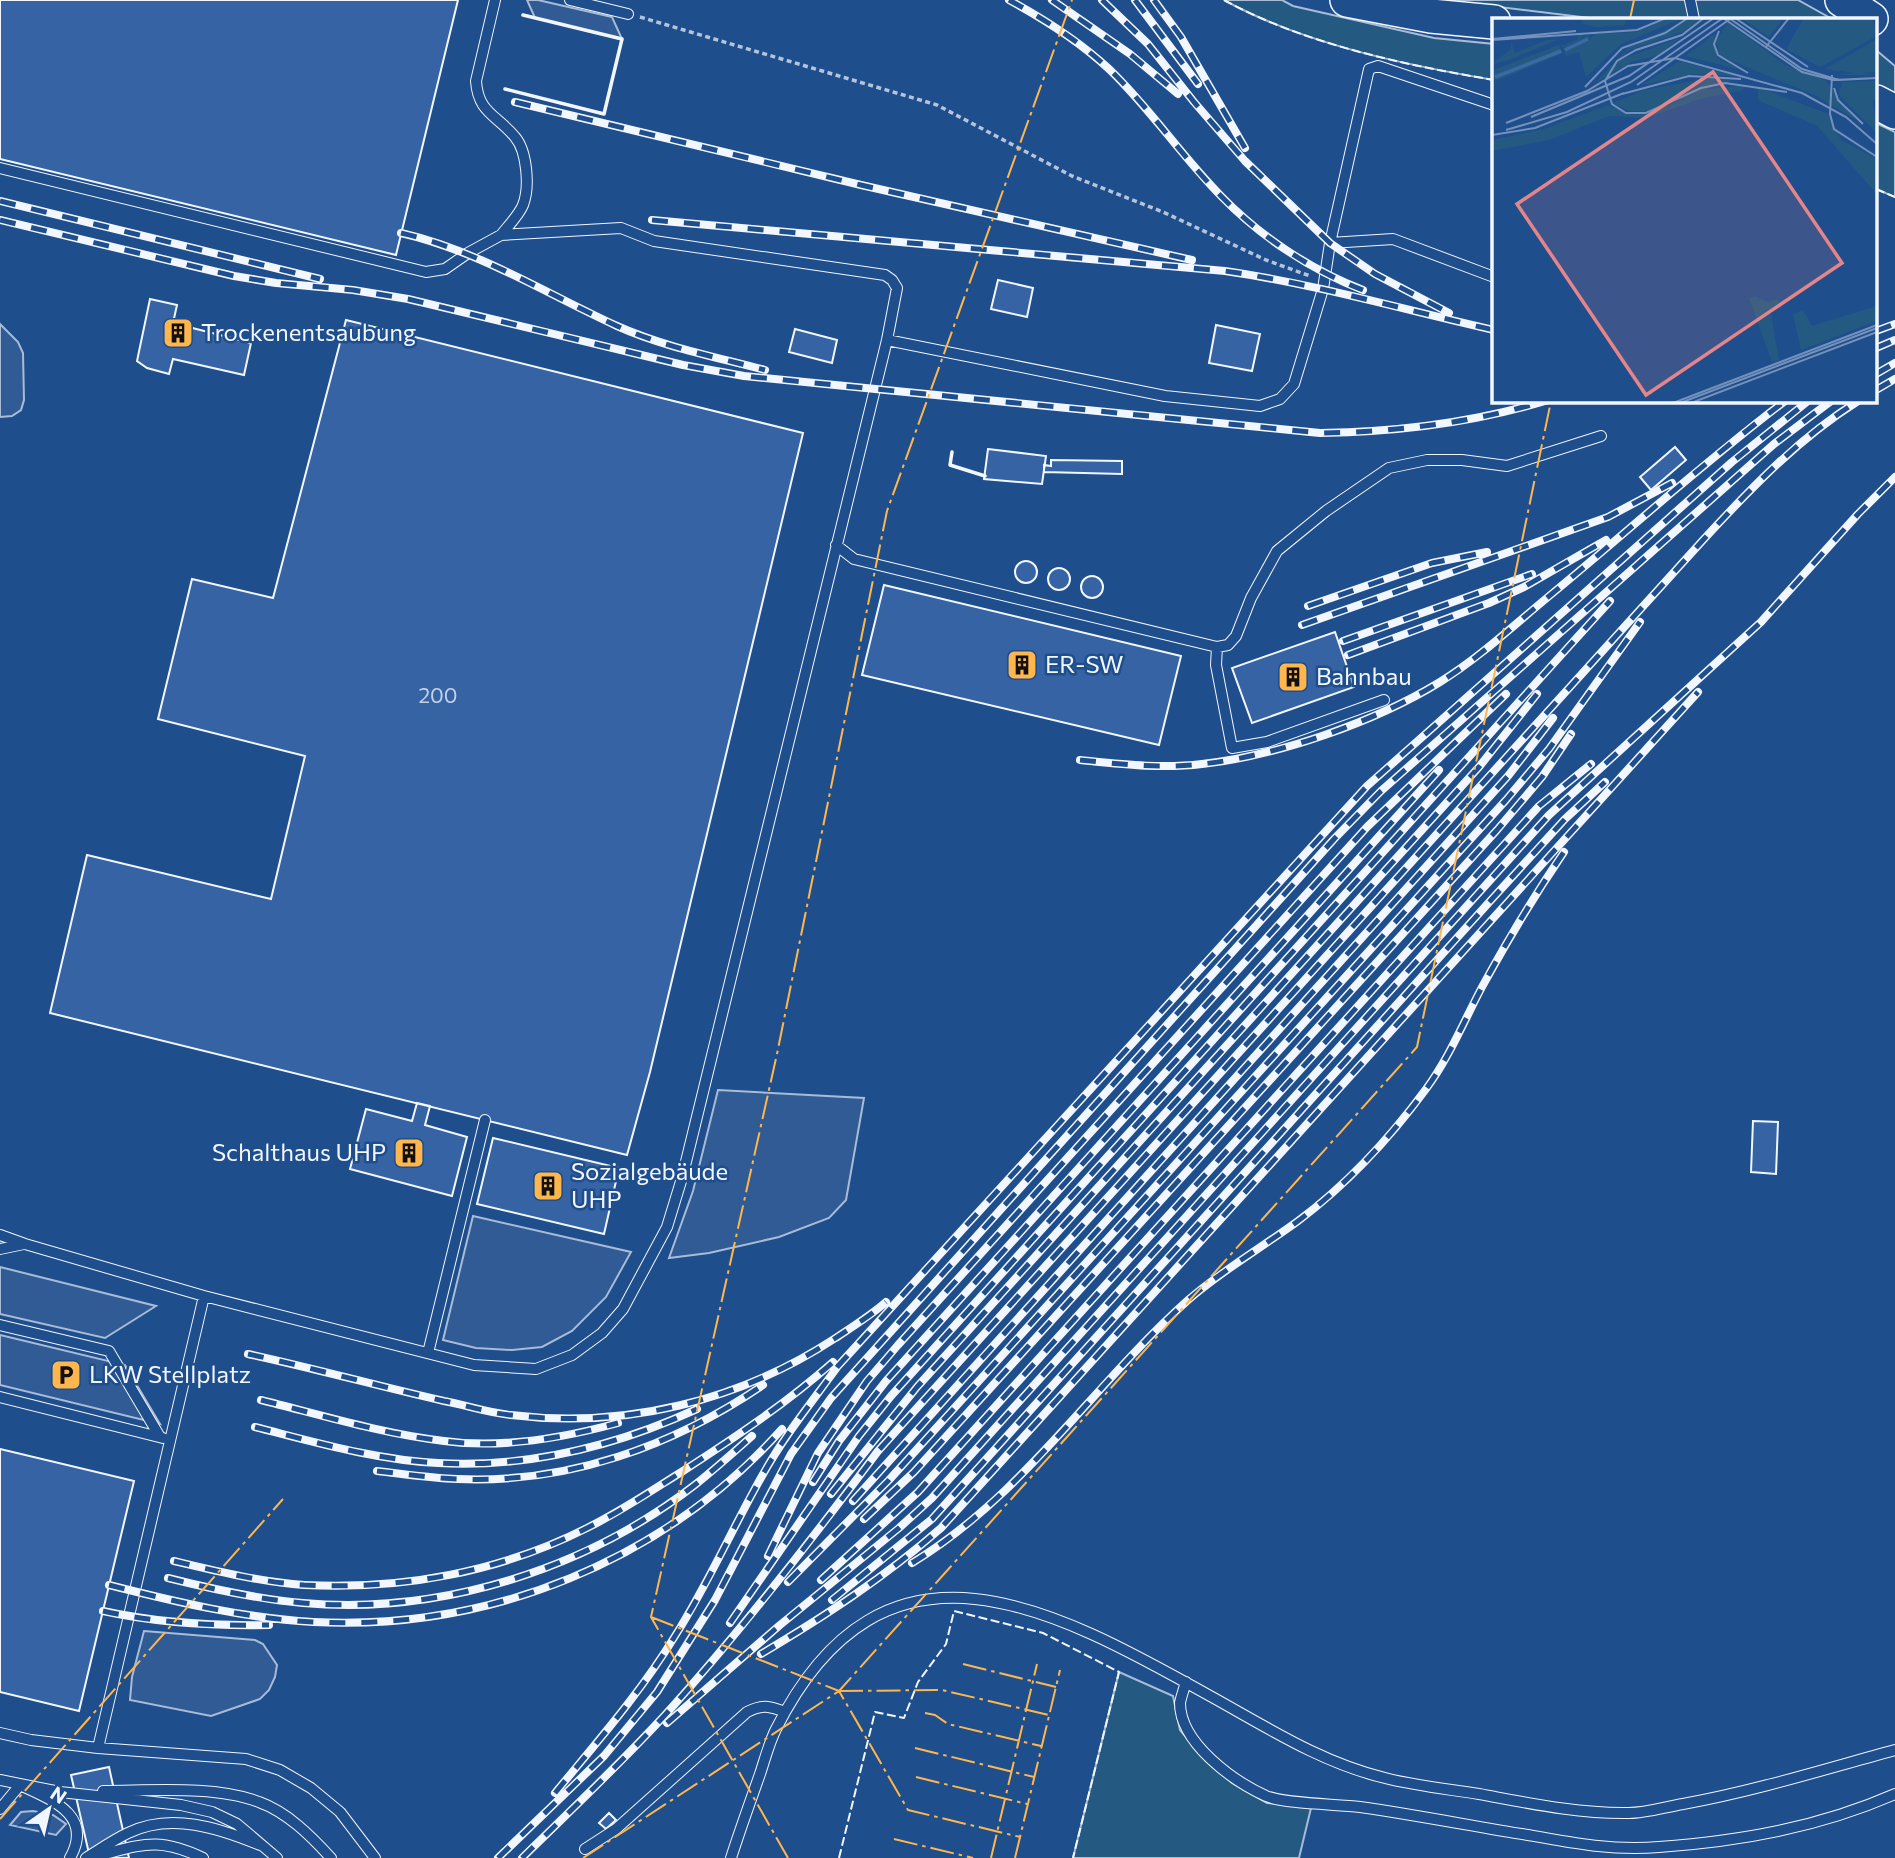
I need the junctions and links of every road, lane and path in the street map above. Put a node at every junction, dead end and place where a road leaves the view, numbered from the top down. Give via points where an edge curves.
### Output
1 (495, 0) edge
2 (570, 0) edge
3 (1347, 0) edge
4 (1690, 0) edge
5 (1842, 0) edge
6 (628, 14) joint
7 (1695, 18) edge
8 (1869, 18) edge
9 (1492, 22) edge
10 (1878, 24) edge
11 (1895, 37) edge
12 (1878, 103) edge
13 (1492, 104) edge
14 (1895, 113) edge
15 (0, 168) edge
16 (501, 235) junction
17 (1330, 243) junction
18 (1492, 276) edge
19 (1324, 282) junction
20 (887, 340) junction
21 (1601, 436) dead end
22 (836, 545) junction
23 (1217, 647) junction
24 (1384, 700) dead end
25 (485, 1120) dead end
26 (0, 1235) edge
27 (25, 1244) junction
28 (0, 1249) edge
29 (204, 1296) junction
30 (0, 1325) edge
31 (428, 1353) junction
32 (0, 1397) edge
33 (165, 1439) junction
34 (1186, 1682) junction
35 (785, 1712) junction
36 (0, 1733) edge
37 (98, 1748) junction
38 (1895, 1750) edge
39 (0, 1780) edge
40 (20, 1785) junction
41 (60, 1792) junction
42 (1895, 1794) edge
43 (0, 1809) edge
44 (585, 1849) dead end
45 (273, 1854) edge
46 (71, 1858) edge
47 (87, 1858) edge
48 (203, 1858) edge
49 (331, 1858) edge
50 (375, 1858) edge
51 (731, 1858) edge

1 - 16 lane via 477,93 487,111 516,138 526,159 523,205
2 - 6 lane
3 - 9 highway
4 - 7 lane
5 - 8 highway
6 - 19 path via 937,105 1072,176
10 - 11 highway
12 - 14 highway
13 - 17 lane via 1371,67
15 - 16 lane via 425,272 445,269
16 - 20 lane via 621,228 654,241 885,275 897,288
17 - 18 lane via 1393,239
17 - 19 lane
19 - 20 lane via 1294,384 1280,398 1260,406 1165,396
20 - 22 lane
21 - 23 lane via 1507,466 1427,460 1389,468 1278,551 1251,597 1236,636 1228,645
22 - 23 lane via 854,559
22 - 31 lane via 695,1129 658,1245 623,1309 602,1333 572,1355 536,1369 474,1365
23 - 24 lane via 1216,665 1232,748 1268,742
25 - 31 lane
26 - 27 lane
27 - 28 lane
27 - 29 lane
29 - 31 lane
29 - 33 lane
30 - 33 lane via 109,1351
32 - 33 lane
33 - 37 lane
34 - 35 lane via 1058,1619 1002,1602 954,1597 892,1608 864,1623 838,1641 809,1673
34 - 38 lane via 1303,1749 1383,1778 1560,1808 1631,1813 1732,1795
34 - 42 lane via 1180,1703 1185,1728 1236,1780 1269,1798 1360,1807 1605,1849 1747,1838 1810,1825
35 - 44 lane via 761,1705 747,1712 616,1829
35 - 51 lane
36 - 37 lane
37 - 50 lane via 246,1759 280,1770 340,1812
39 - 40 lane
40 - 41 lane
40 - 43 lane
40 - 46 lane via 54,1800 75,1821 79,1835
41 - 45 lane via 212,1812 237,1824
41 - 49 lane via 179,1790 258,1802 285,1816
45 - 47 lane via 220,1829 186,1823 130,1832
47 - 48 lane via 153,1842

